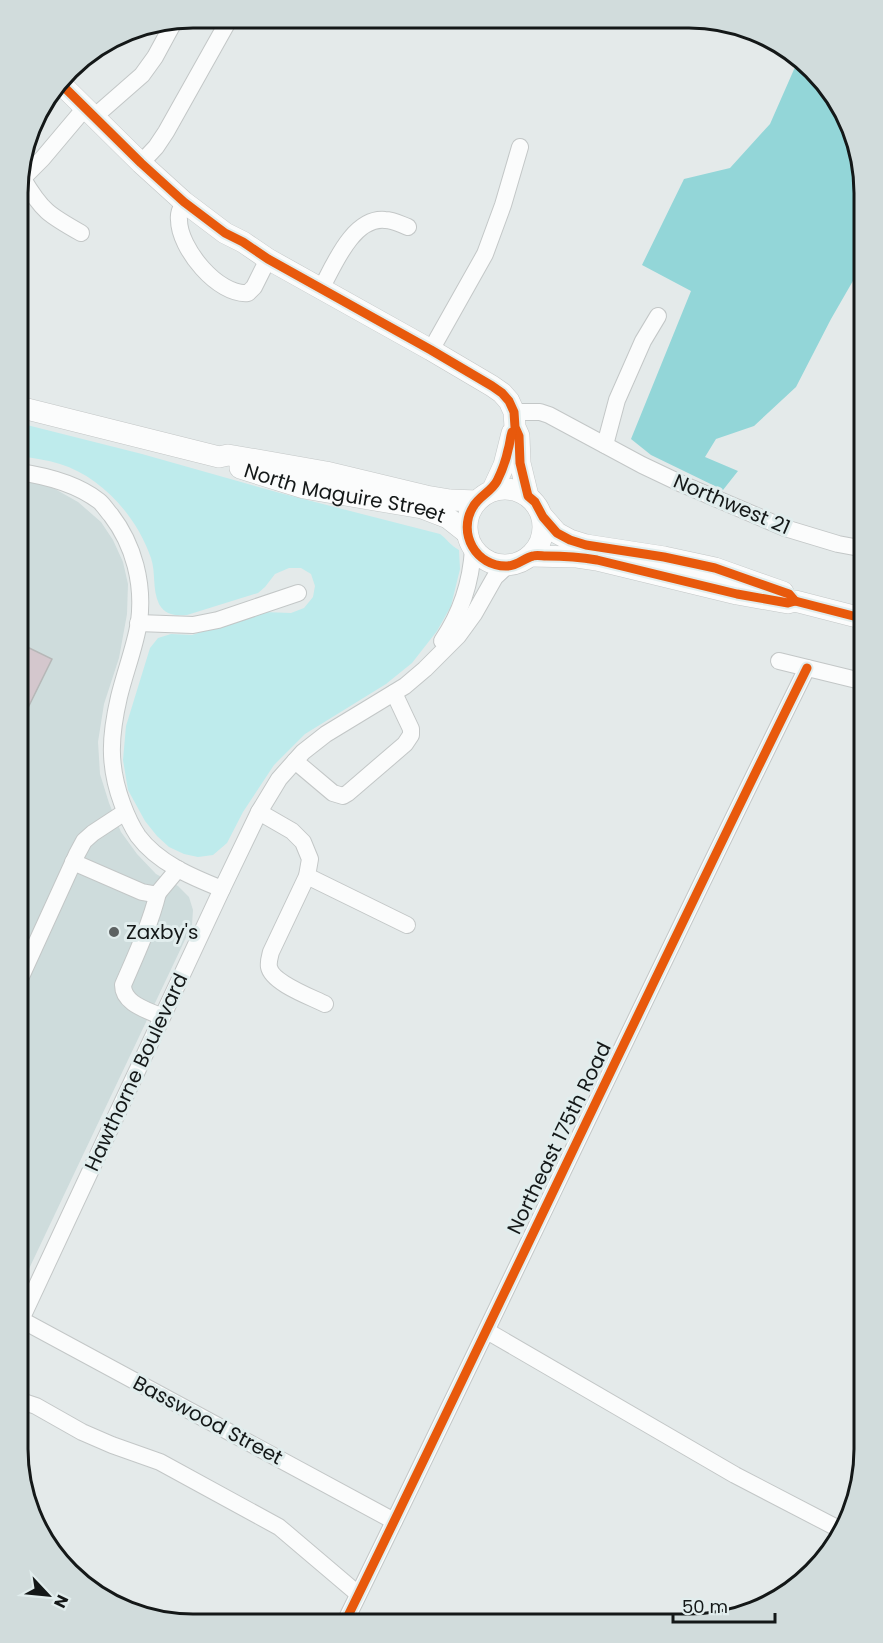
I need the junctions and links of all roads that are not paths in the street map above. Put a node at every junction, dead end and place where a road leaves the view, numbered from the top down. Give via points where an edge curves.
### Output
1 (224, 28) edge
2 (169, 30) edge
3 (66, 89) edge
4 (89, 112) junction
5 (520, 147) dead end
6 (141, 163) junction
7 (30, 172) edge
8 (28, 191) edge
9 (184, 202) junction
10 (408, 227) dead end
11 (81, 233) dead end
12 (268, 259) junction
13 (321, 289) junction
14 (658, 316) dead end
15 (431, 350) junction
16 (28, 410) edge
17 (514, 420) junction
18 (605, 445) junction
19 (219, 457) junction
20 (28, 474) edge
21 (484, 496) junction
22 (528, 496) junction
23 (543, 517) junction
24 (470, 541) junction
25 (854, 547) edge
26 (531, 556) junction
27 (507, 566) junction
28 (298, 593) dead end
29 (795, 601) junction
30 (854, 616) edge
31 (138, 623) junction
32 (439, 654) junction
33 (779, 661) dead end
34 (807, 668) junction
35 (854, 679) edge
36 (394, 693) junction
37 (295, 761) junction
38 (125, 812) junction
39 (259, 812) junction
40 (73, 862) junction
41 (178, 869) junction
42 (308, 876) junction
43 (222, 889) junction
44 (158, 893) junction
45 (407, 925) dead end
46 (28, 961) edge
47 (325, 1004) dead end
48 (162, 1017) junction
49 (28, 1302) edge
50 (28, 1326) edge
51 (487, 1331) junction
52 (28, 1403) edge
53 (394, 1521) junction
54 (835, 1527) edge
55 (358, 1594) junction
56 (349, 1614) edge

1 - 6 street via 166,132
2 - 4 street via 142,75
3 - 4 main road
4 - 6 main road
4 - 7 street
5 - 15 street via 485,254
6 - 9 main road
8 - 11 street via 52,217
9 - 12 main road
9 - 12 street via 178,221 184,243 201,268 215,280 236,292 248,293
10 - 13 street via 383,219 361,228 340,252
12 - 13 main road
13 - 15 main road
14 - 18 street via 617,400
15 - 17 main road via 492,386 509,401
16 - 19 main road, North Maguire Street
17 - 18 street, Northwest 21 via 540,412
17 - 21 main road via 499,478
17 - 22 main road
18 - 25 street, Northwest 21 via 682,484 785,528
19 - 21 main road, North Maguire Street via 228,455 326,472 450,500
19 - 24 main road, North Maguire Street via 225,463 304,488 429,510 448,518
20 - 31 street via 82,490 101,502 117,523 137,570
21 - 22 main road via 509,490
21 - 24 main road via 468,517
22 - 23 main road
23 - 26 main road via 541,543
23 - 29 main road via 557,533 570,540 715,567 789,594
24 - 27 main road via 486,561
24 - 32 street, Hawthorne Boulevard via 472,569 464,600
26 - 27 main road
26 - 29 main road via 597,560 737,594
27 - 32 street, Hawthorne Boulevard via 495,577 458,636
28 - 31 street via 193,625
29 - 30 main road
31 - 38 street via 112,742 112,764
32 - 36 street, Hawthorne Boulevard
33 - 34 street
34 - 35 street
34 - 51 street, Northeast 175th Road
36 - 37 street, Hawthorne Boulevard via 326,734
36 - 37 street via 411,735 348,793 333,793
37 - 39 street, Hawthorne Boulevard
38 - 40 street via 84,841
38 - 41 street via 138,836
39 - 42 street via 303,842 310,860
39 - 43 street, Hawthorne Boulevard
40 - 44 street via 142,892
40 - 46 street
41 - 43 street
41 - 44 street
42 - 45 street
42 - 47 street via 268,965 280,982
43 - 48 street, Hawthorne Boulevard
44 - 48 street via 123,991 129,1000
48 - 49 street, Hawthorne Boulevard
50 - 53 street, Basswood Street
51 - 53 street, Northeast 175th Road
51 - 54 street
52 - 55 street via 82,1432 160,1462 279,1527
53 - 55 street, Northeast 175th Road
55 - 56 street, Northeast 175th Road

